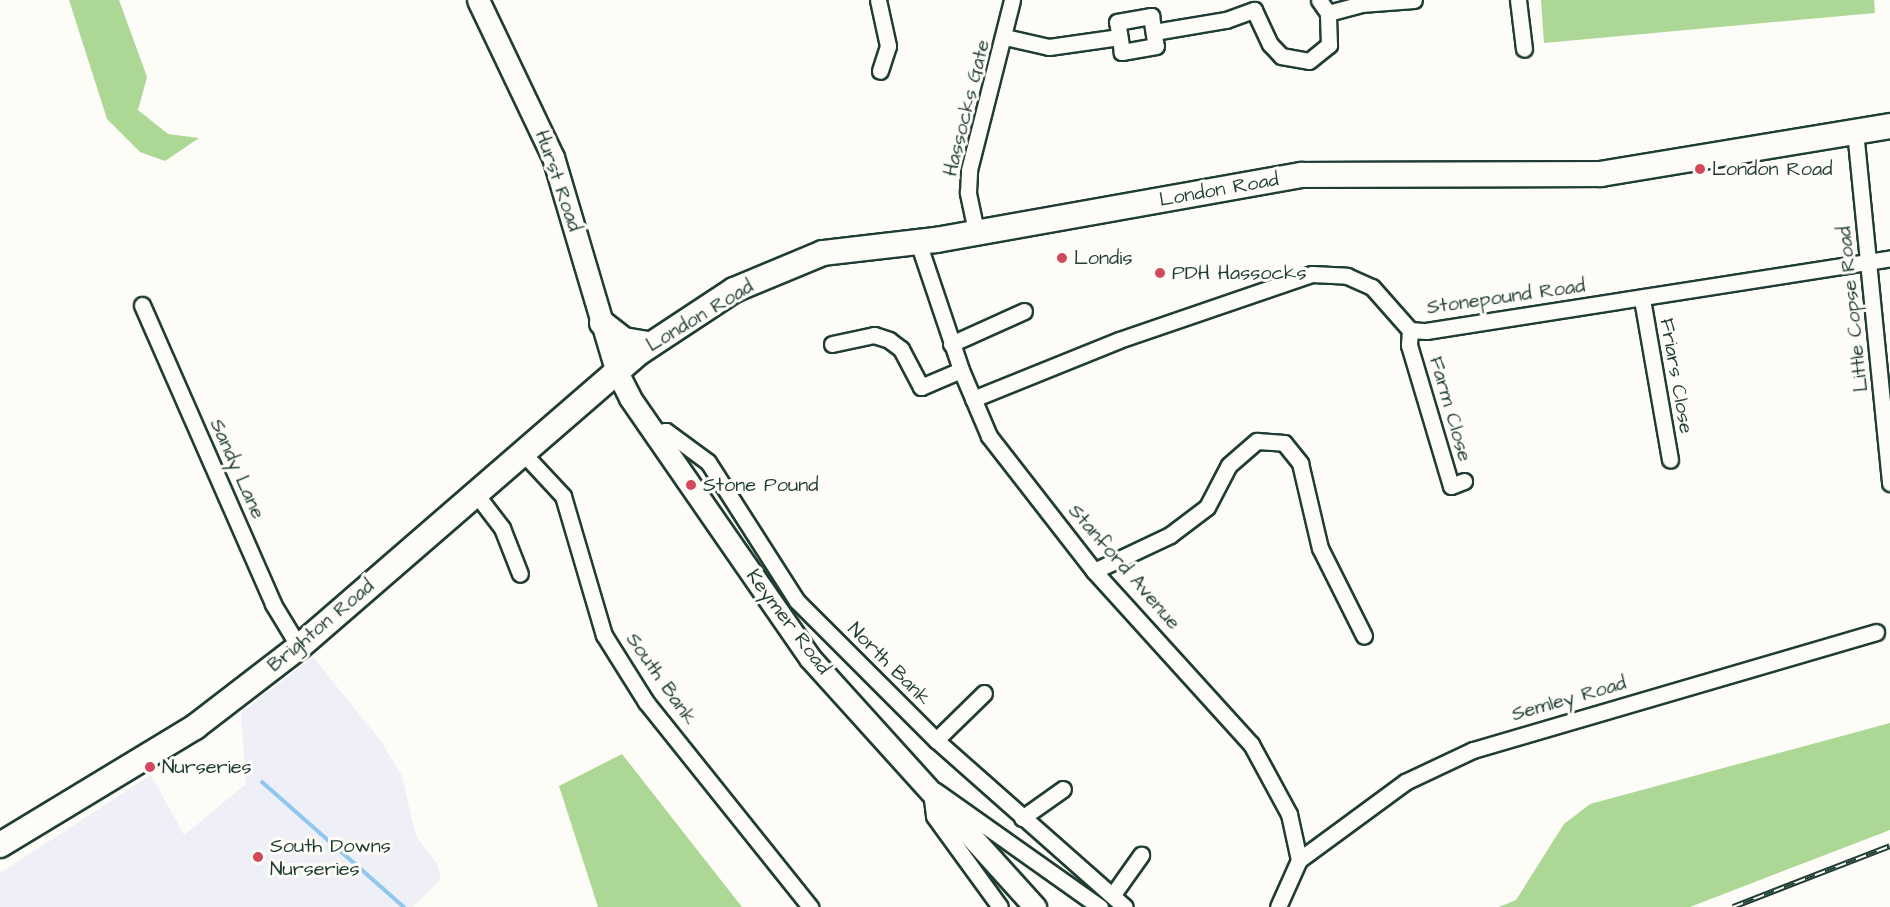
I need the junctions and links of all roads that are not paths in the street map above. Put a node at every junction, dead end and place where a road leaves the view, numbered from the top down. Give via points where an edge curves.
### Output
1 (478, 0) edge
2 (878, 0) edge
3 (1012, 0) edge
4 (1414, 0) edge
5 (1518, 0) edge
6 (1252, 5) edge
7 (1324, 6) edge
8 (1005, 37) junction
9 (1524, 49) dead end
10 (880, 71) dead end
11 (1890, 126) edge
12 (1855, 131) junction
13 (976, 231) junction
14 (918, 242) junction
15 (1890, 258) edge
16 (1869, 261) junction
17 (1641, 299) junction
18 (142, 305) dead end
19 (1024, 311) dead end
20 (602, 323) junction
21 (1410, 330) junction
22 (832, 344) dead end
23 (951, 344) junction
24 (651, 345) junction
25 (616, 370) junction
26 (961, 370) junction
27 (973, 399) junction
28 (653, 433) junction
29 (1888, 439) edge
30 (523, 453) junction
31 (1670, 460) dead end
32 (1464, 481) dead end
33 (1890, 483) edge
34 (476, 494) junction
35 (1094, 571) junction
36 (520, 574) dead end
37 (1876, 632) dead end
38 (1364, 636) dead end
39 (299, 647) junction
40 (984, 693) dead end
41 (936, 740) junction
42 (930, 788) junction
43 (1063, 789) dead end
44 (1022, 818) junction
45 (0, 845) edge
46 (1141, 855) dead end
47 (1299, 860) junction
48 (1114, 893) junction
49 (810, 907) edge
50 (1000, 907) edge
51 (1035, 907) edge
52 (1100, 907) edge
53 (1125, 907) edge
54 (1278, 907) edge

1 - 20 main road, Hurst Road via 553,157
2 - 10 street via 888,46
3 - 8 street
4 - 7 street, Hassocks Gate
5 - 9 street
6 - 7 street, Hassocks Gate via 1270,44 1296,62 1320,57 1329,45
6 - 8 street, Hassocks Gate via 1226,20 1154,32 1151,16 1117,22 1119,37 1050,47
8 - 13 street, Hassocks Gate via 969,170 968,192
11 - 12 main road, London Road
12 - 13 main road, London Road via 1601,174 1301,175
12 - 16 street, Little Copse Road
13 - 14 main road, London Road
14 - 23 street, Stanford Avenue
14 - 24 main road, London Road via 823,253 734,290
15 - 16 street, Stonepound Road
16 - 17 street, Stonepound Road
16 - 29 street, Little Copse Road
17 - 21 street, Stonepound Road
17 - 31 street, Friars Close
18 - 39 street, Sandy Lane via 273,604
19 - 23 street
20 - 24 main road via 624,340
20 - 25 main road, Hurst Road
21 - 27 street, Stonepound Road via 1372,287 1347,276 1312,274 1119,340
21 - 32 street, Farm Close via 1409,345 1451,486
22 - 26 street via 874,335 889,340 901,349 921,387
23 - 26 street, Stanford Avenue
24 - 25 main road, London Road
25 - 28 main road, Keymer Road
25 - 30 main road, Brighton Road
26 - 27 street, Stanford Avenue
27 - 35 street, Stanford Avenue via 989,436
28 - 41 street, North Bank via 666,431 708,462 797,601
28 - 42 main road, Keymer Road via 810,658
29 - 33 street, Little Copse Road
30 - 34 main road, Brighton Road
30 - 49 street, South Bank via 563,496 604,636 640,692
34 - 36 street via 502,528
34 - 39 main road, Brighton Road
35 - 38 street via 1170,536 1207,507 1229,465 1257,441 1284,443 1300,463 1320,548
35 - 47 street, Stanford Avenue via 1251,744 1289,814
37 - 47 street, Semley Road via 1473,750 1405,782
39 - 45 main road, Brighton Road via 195,727
40 - 41 street
41 - 44 street, North Bank
42 - 50 street via 934,816
42 - 51 main road, Keymer Road
42 - 52 street via 962,806
43 - 44 street
44 - 48 street, North Bank
46 - 48 street
47 - 54 street
48 - 53 street, North Bank

